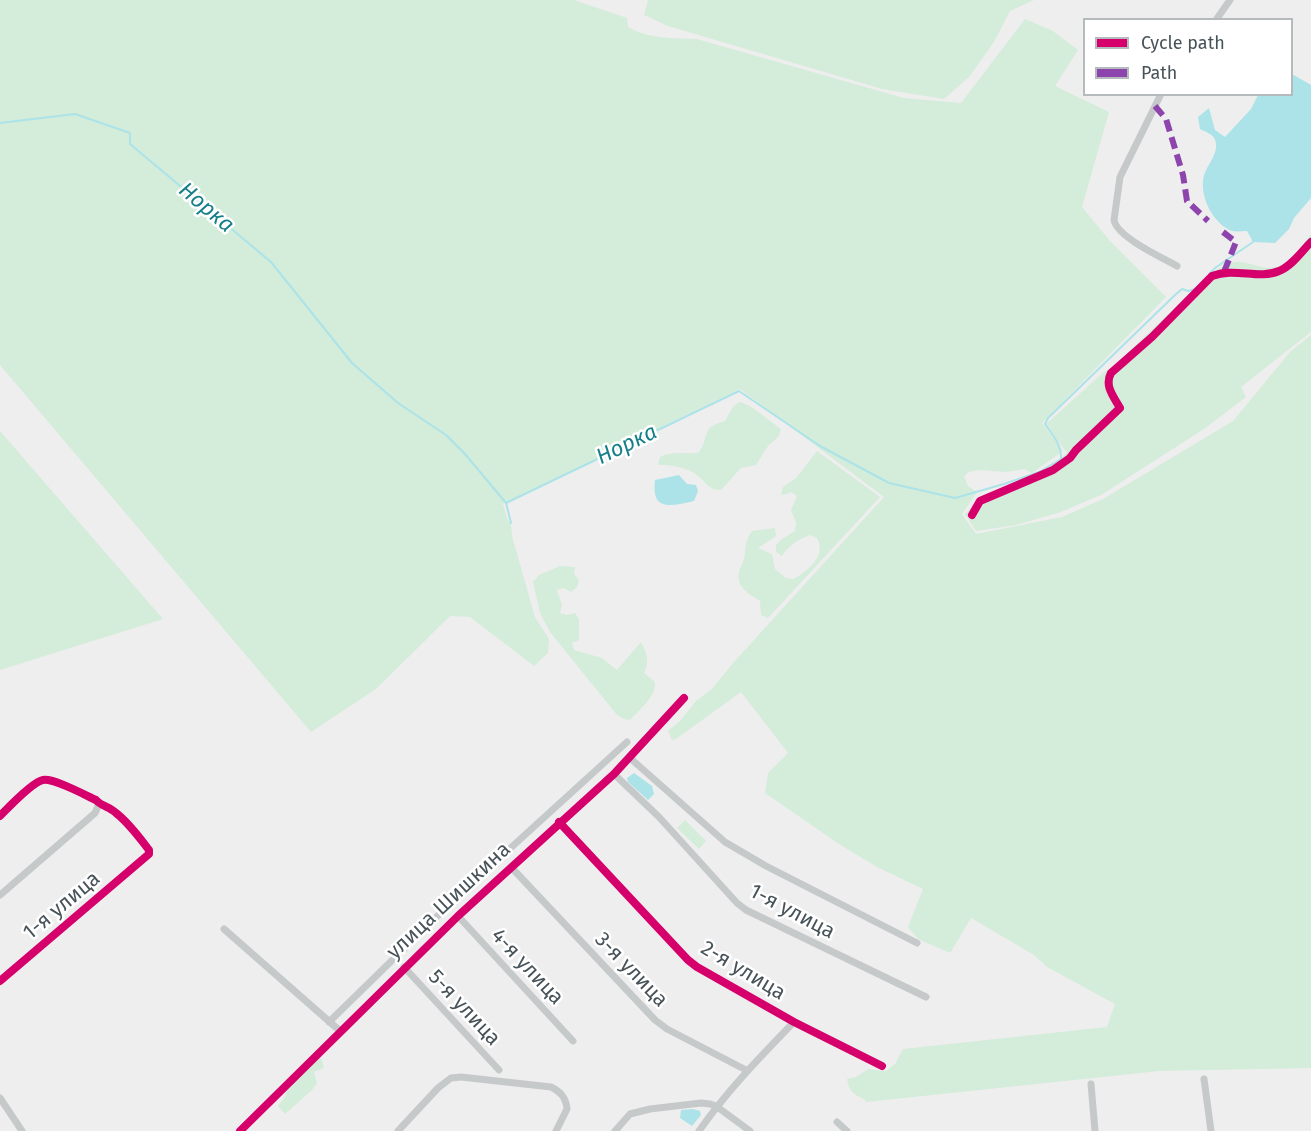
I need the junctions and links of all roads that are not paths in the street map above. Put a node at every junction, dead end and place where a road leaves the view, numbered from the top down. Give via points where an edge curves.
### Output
1 (1230, 0) edge
2 (1217, 18) edge
3 (1160, 96) edge
4 (1311, 242) edge
5 (1177, 266) dead end
6 (972, 515) dead end
7 (684, 698) dead end
8 (627, 742) dead end
9 (630, 758) junction
10 (614, 774) junction
11 (99, 804) junction
12 (0, 816) edge
13 (559, 822) junction
14 (511, 867) junction
15 (0, 895) edge
16 (458, 916) junction
17 (224, 930) dead end
18 (917, 943) dead end
19 (404, 967) junction
20 (0, 981) edge
21 (926, 997) dead end
22 (329, 1022) junction
23 (794, 1022) junction
24 (340, 1031) junction
25 (573, 1041) dead end
26 (882, 1066) dead end
27 (500, 1070) dead end
28 (746, 1071) junction
29 (1204, 1078) dead end
30 (1091, 1084) dead end
31 (0, 1098) edge
32 (716, 1106) junction
33 (837, 1122) dead end
34 (22, 1131) edge
35 (240, 1131) edge
36 (398, 1131) edge
37 (556, 1131) edge
38 (615, 1131) edge
39 (699, 1131) edge
40 (750, 1131) edge
41 (847, 1131) edge
42 (1095, 1131) edge
43 (1211, 1131) edge

1 - 2 street
3 - 5 street via 1120,177 1114,220 1119,231
4 - 6 street via 1281,271 1224,272 1212,276 1111,373 1107,386 1120,408 1070,458 1053,470 981,501
7 - 9 street, улица Шишкина
8 - 22 street via 460,894
9 - 10 street, улица Шишкина
9 - 18 street via 725,842
10 - 13 street, улица Шишкина
10 - 21 street, 1-я улица via 746,910
11 - 12 street via 49,781 40,782
11 - 15 street via 95,813
11 - 20 street, 1-я улица via 117,813 130,826 149,850 147,858
13 - 14 street, улица Шишкина
13 - 23 street, 2-я улица via 688,960
14 - 16 street, улица Шишкина
14 - 28 street, 3-я улица via 655,1020
16 - 19 street, улица Шишкина
16 - 25 street, 4-я улица
17 - 22 street
19 - 24 street, улица Шишкина
19 - 27 street, 5-я улица
22 - 24 street
23 - 26 street, 2-я улица
23 - 28 street
24 - 35 street, улица Шишкина
28 - 32 street
29 - 43 street
30 - 42 street
31 - 34 street
32 - 38 street via 650,1109 630,1114
32 - 39 street
32 - 40 street
33 - 41 street
36 - 37 street via 438,1088 451,1078 461,1077 558,1091 567,1108

